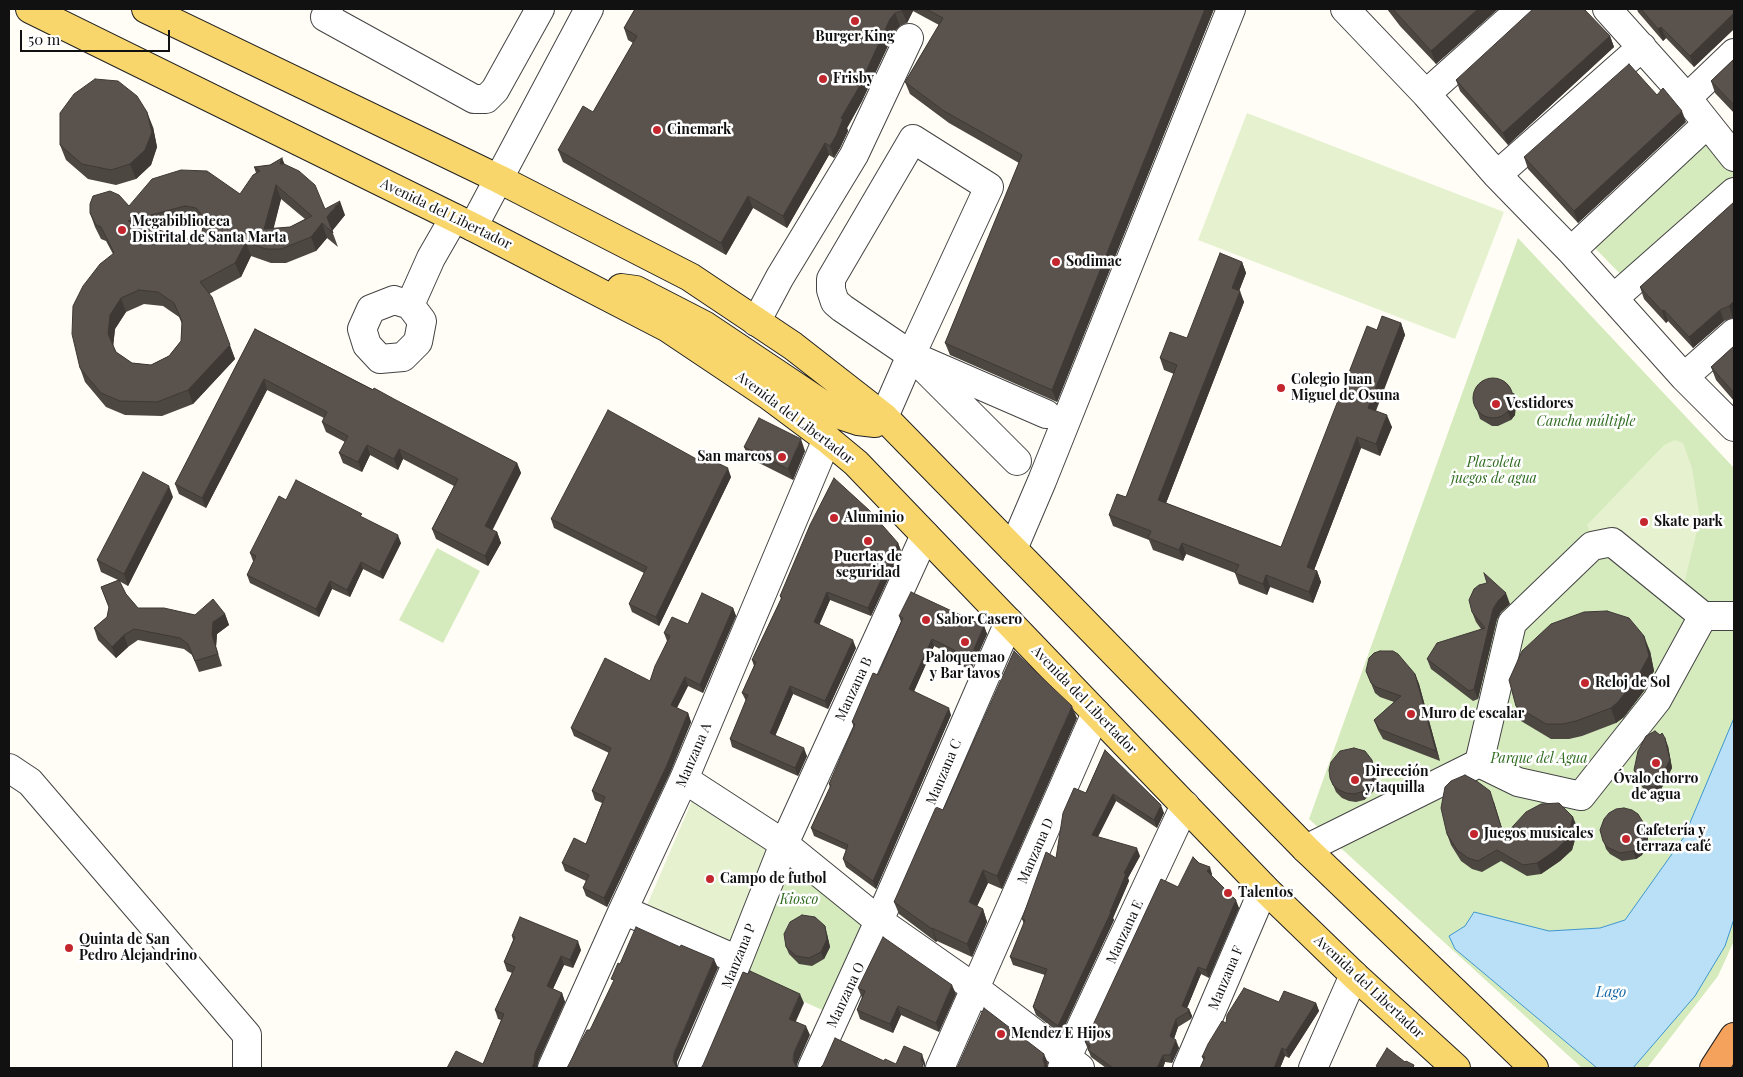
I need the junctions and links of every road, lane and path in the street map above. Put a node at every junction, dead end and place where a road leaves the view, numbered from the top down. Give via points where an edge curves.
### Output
1 (30, 9) edge
2 (146, 9) edge
3 (540, 9) edge
4 (590, 9) edge
5 (1231, 9) edge
6 (1345, 9) edge
7 (1521, 9) edge
8 (321, 11) edge
9 (1614, 11) edge
10 (909, 38) dead end
11 (1642, 48) junction
12 (1734, 53) edge
13 (1426, 94) junction
14 (1687, 98) junction
15 (1706, 124) junction
16 (1734, 157) edge
17 (1497, 175) junction
18 (499, 179) junction
19 (1734, 192) edge
20 (463, 222) junction
21 (1571, 251) junction
22 (582, 283) junction
23 (1614, 298) junction
24 (410, 305) dead end
25 (756, 322) junction
26 (1734, 333) edge
27 (911, 356) junction
28 (1684, 377) junction
29 (1046, 414) dead end
30 (884, 417) junction
31 (1734, 427) edge
32 (827, 439) junction
33 (1017, 461) dead end
34 (925, 535) junction
35 (1013, 549) junction
36 (1703, 616) junction
37 (1734, 616) edge
38 (1009, 622) junction
39 (1096, 713) junction
40 (1479, 763) junction
41 (9, 768) edge
42 (684, 780) junction
43 (1185, 806) junction
44 (784, 844) junction
45 (1306, 849) junction
46 (1264, 888) junction
47 (623, 910) junction
48 (879, 922) junction
49 (738, 960) junction
50 (1354, 975) junction
51 (976, 988) junction
52 (1734, 1037) edge
53 (1734, 1063) edge
54 (1069, 1065) edge
55 (1446, 1065) edge
56 (247, 1068) edge
57 (552, 1068) edge
58 (692, 1068) edge
59 (812, 1068) edge
60 (940, 1068) edge
61 (1188, 1068) edge
62 (1313, 1068) edge
63 (1534, 1068) edge
64 (1714, 1068) edge
65 (1725, 1068) edge

1 - 20 main road, Avenida del Libertador
2 - 18 main road
3 - 8 street via 495,90 486,99 474,99
4 - 18 street
5 - 35 street
6 - 13 street
7 - 13 street
9 - 11 street
10 - 25 street via 854,154
11 - 14 street
11 - 17 street
12 - 14 street
13 - 17 street
14 - 15 street
15 - 16 street
15 - 21 street
17 - 21 street
18 - 20 street
18 - 25 main road via 690,277
19 - 23 street
20 - 22 main road, Avenida del Libertador
20 - 24 street via 431,258
21 - 23 street
22 - 30 main road via 636,290 704,325 836,414 875,423
22 - 32 main road, Avenida del Libertador via 668,328
23 - 28 street
25 - 30 main road via 793,346
26 - 28 street
27 - 27 street via 988,187 913,139 831,279 835,302
27 - 29 street
27 - 30 street
27 - 33 street
28 - 31 street
30 - 35 main road
32 - 34 main road, Avenida del Libertador via 856,463
32 - 42 street, Manzana A
34 - 38 main road, Avenida del Libertador
34 - 44 street, Manzana B
35 - 45 main road
36 - 37 street
36 - 40 street via 1657,700 1581,796 1518,782
36 - 40 street via 1612,542 1592,546 1512,623
38 - 39 main road, Avenida del Libertador
38 - 48 street, Manzana C
39 - 43 main road, Avenida del Libertador
39 - 51 street, Manzana D
40 - 45 street
41 - 56 street via 30,782 247,1035
42 - 44 street
42 - 47 street, Manzana A
43 - 46 main road, Avenida del Libertador
43 - 54 street, Manzana E
44 - 48 street
44 - 49 street, Manzana P
45 - 63 main road
46 - 50 main road, Avenida del Libertador
46 - 61 street, Manzana F
47 - 49 street
47 - 57 street, Manzana A
48 - 51 street
48 - 59 street, Manzana O
49 - 58 street, Manzana P
50 - 55 main road, Avenida del Libertador
50 - 62 street
51 - 54 street
51 - 60 street, Manzana D
52 - 64 highway
53 - 65 highway

